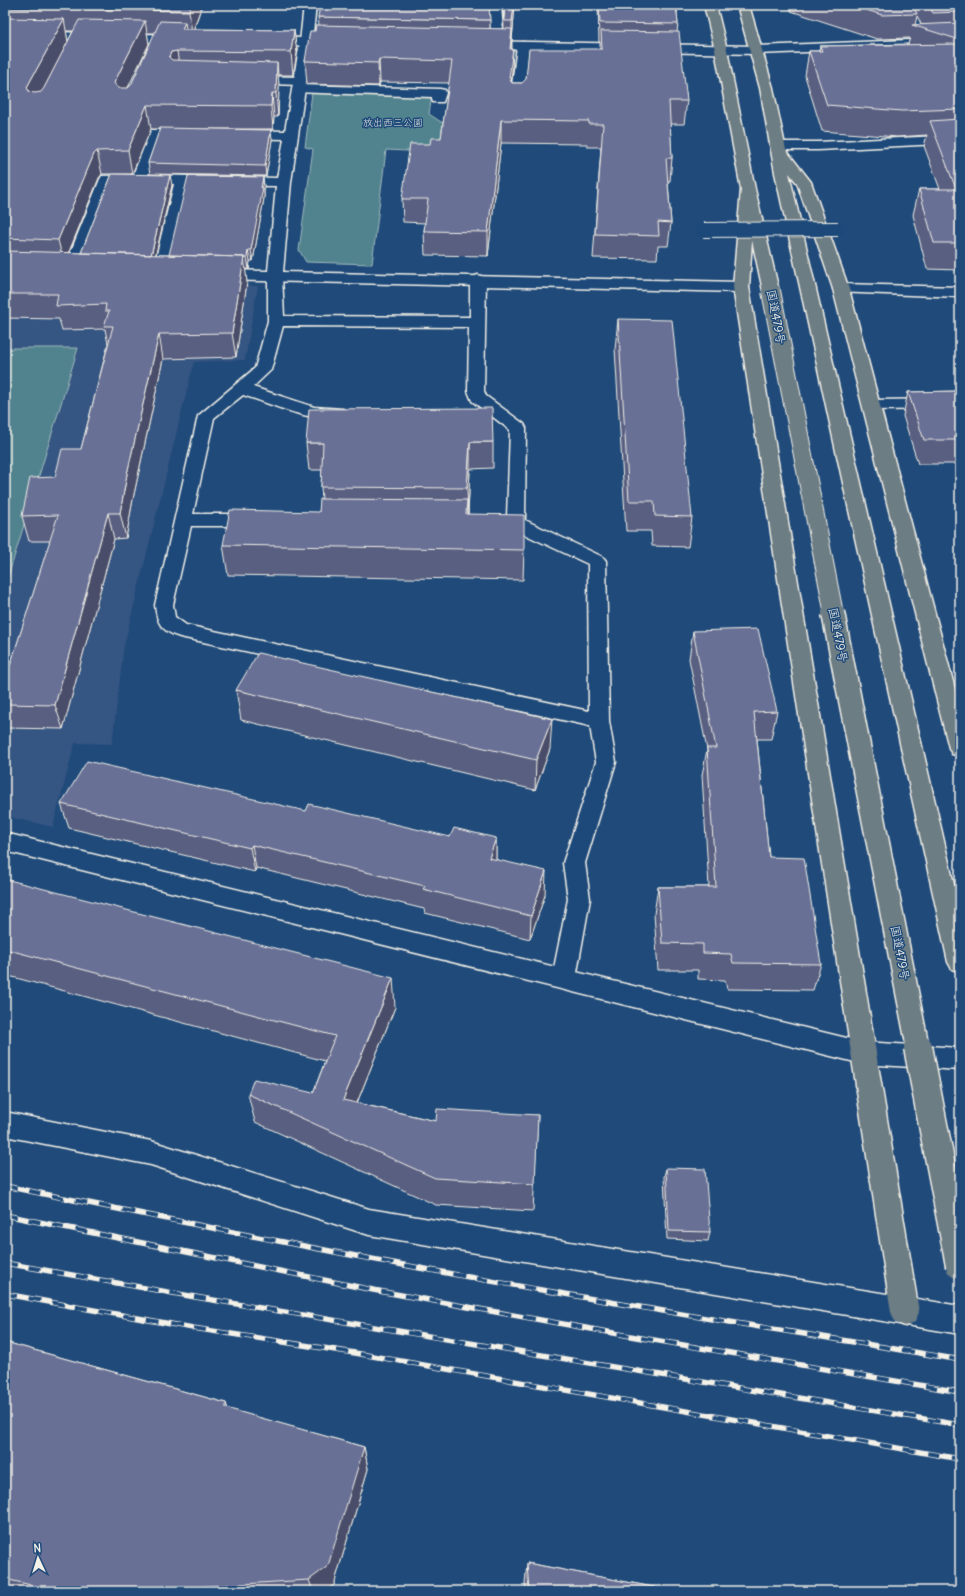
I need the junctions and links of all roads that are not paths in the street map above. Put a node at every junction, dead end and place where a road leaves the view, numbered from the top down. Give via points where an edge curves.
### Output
1 (310, 5) edge
2 (495, 5) edge
3 (710, 5) edge
4 (743, 5) edge
5 (916, 29) dead end
6 (5, 35) edge
7 (79, 36) junction
8 (159, 38) junction
9 (198, 39) edge
10 (252, 41) edge
11 (306, 42) junction
12 (960, 42) edge
13 (354, 43) edge
14 (923, 44) junction
15 (466, 45) edge
16 (498, 46) junction
17 (523, 46) junction
18 (72, 50) edge
19 (721, 50) junction
20 (757, 50) junction
21 (153, 52) edge
22 (235, 80) edge
23 (298, 85) junction
24 (438, 99) dead end
25 (517, 101) edge
26 (201, 134) edge
27 (231, 134) edge
28 (292, 135) junction
29 (960, 139) edge
30 (779, 148) junction
31 (139, 180) junction
32 (182, 180) junction
33 (284, 182) junction
34 (748, 189) junction
35 (838, 229) dead end
36 (703, 230) dead end
37 (71, 271) edge
38 (161, 274) edge
39 (199, 274) edge
40 (275, 276) junction
41 (478, 280) junction
42 (741, 287) junction
43 (841, 290) junction
44 (960, 292) edge
45 (276, 322) junction
46 (478, 322) junction
47 (241, 389) junction
48 (960, 404) edge
49 (871, 405) junction
50 (352, 413) edge
51 (477, 415) edge
52 (500, 415) junction
53 (183, 520) junction
54 (270, 521) edge
55 (476, 522) edge
56 (516, 523) junction
57 (599, 721) junction
58 (960, 748) edge
59 (5, 842) edge
60 (960, 962) edge
61 (564, 978) junction
62 (863, 1052) junction
63 (960, 1059) edge
64 (5, 1124) edge
65 (960, 1265) edge
66 (905, 1312) junction
67 (960, 1320) edge

1 - 11 street
2 - 16 street
3 - 19 highway, 国道479号
4 - 20 highway
5 - 14 street
6 - 7 street
7 - 8 street
7 - 18 street
8 - 9 street
8 - 21 street
10 - 11 street
11 - 13 street
11 - 23 street
12 - 14 street
14 - 20 street
15 - 16 street
16 - 17 street
17 - 19 street
17 - 25 street
19 - 20 street
19 - 34 highway, 国道479号
20 - 30 highway
22 - 23 lane
23 - 24 lane via 440,93
23 - 28 street
26 - 31 street via 156,134
27 - 28 street
28 - 33 street
29 - 30 street
30 - 43 highway via 804,182
30 - 60 highway via 782,173
31 - 32 street
31 - 37 street via 108,179
32 - 33 street
32 - 38 street
33 - 40 street
34 - 42 highway
34 - 65 highway, 国道479号, bridge via 771,290
35 - 36 street, bridge
39 - 40 street
40 - 41 street
40 - 45 lane
41 - 42 street
41 - 46 lane
42 - 62 highway
43 - 44 street
43 - 49 highway
45 - 46 lane
45 - 47 lane via 263,370
46 - 52 lane via 476,391 478,398
47 - 50 lane via 313,412
47 - 53 lane via 206,416
48 - 49 lane
49 - 58 highway
51 - 52 lane
52 - 56 lane via 518,428
53 - 54 lane
53 - 57 lane via 164,605 166,620 180,630
55 - 56 lane
56 - 57 lane via 597,561
57 - 61 lane via 606,762 574,863 579,899
59 - 61 street
61 - 62 street
62 - 63 street
62 - 66 highway
64 - 66 street via 151,1154 369,1222
66 - 67 street

